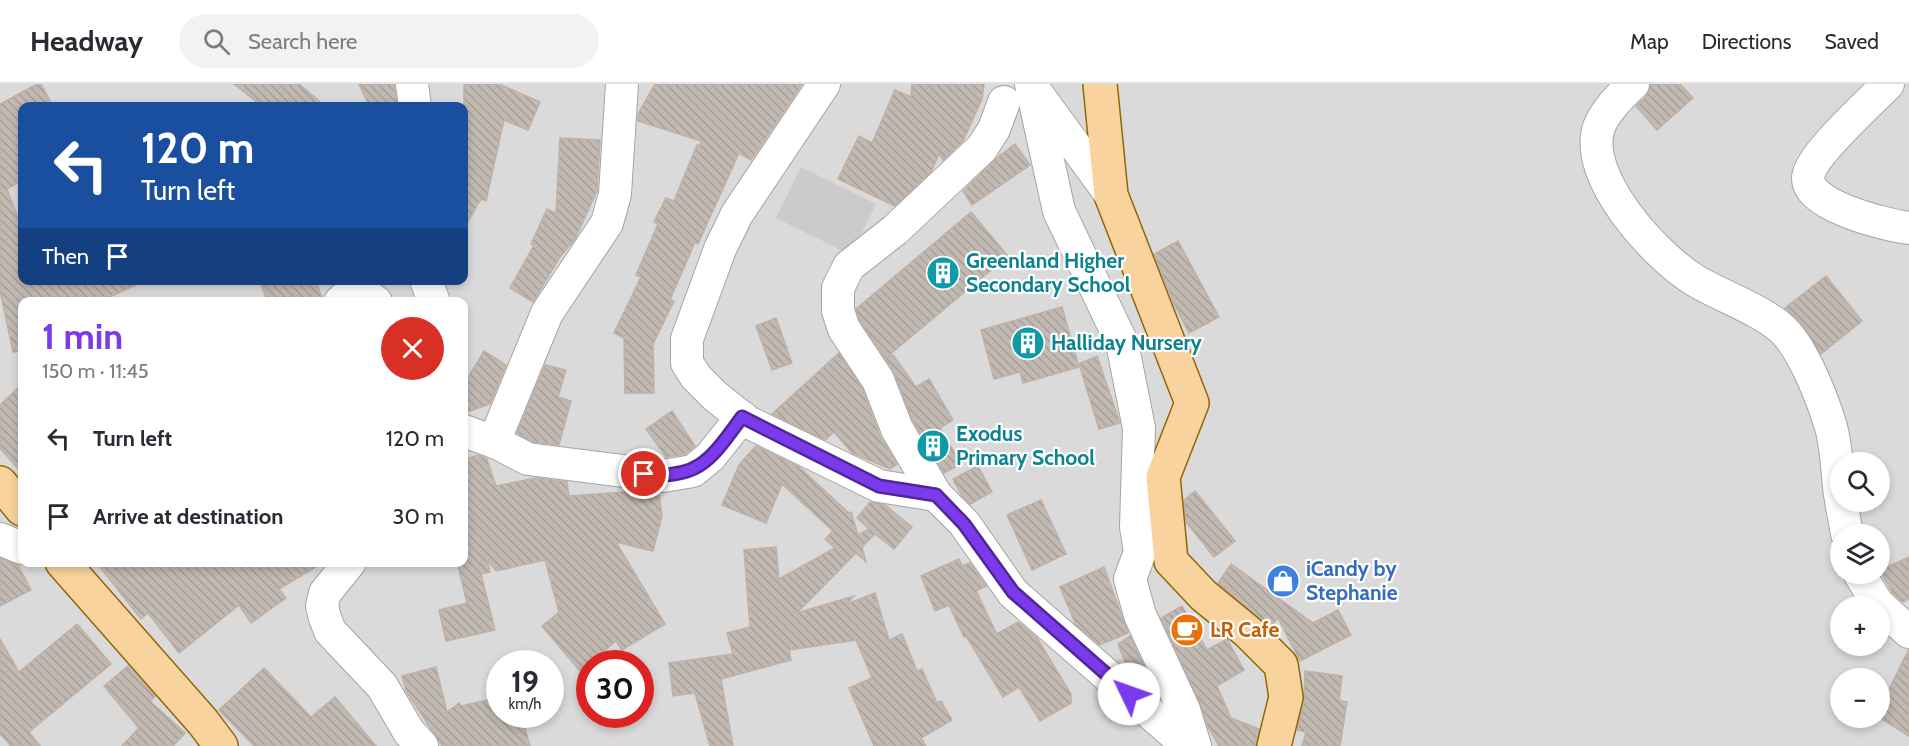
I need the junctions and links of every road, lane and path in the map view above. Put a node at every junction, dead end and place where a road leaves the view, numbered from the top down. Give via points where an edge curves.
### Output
1 (412, 84) edge
2 (622, 84) edge
3 (824, 84) edge
4 (1100, 84) edge
5 (1633, 84) edge
6 (1888, 84) edge
7 (1017, 89) edge
8 (414, 102) edge
9 (1111, 195) junction
10 (1909, 228) edge
11 (345, 297) edge
12 (370, 297) edge
13 (742, 417) junction
14 (468, 432) edge
15 (494, 442) junction
16 (1834, 452) edge
17 (0, 483) edge
18 (936, 495) junction
19 (18, 504) edge
20 (0, 539) edge
21 (18, 546) edge
22 (66, 567) edge
23 (346, 567) edge
24 (1890, 616) edge
25 (1909, 632) edge
26 (221, 746) edge
27 (422, 746) edge
28 (1188, 746) edge
29 (1194, 746) edge
30 (1274, 746) edge

1 - 8 street
2 - 15 street via 615,194 607,223 548,313
3 - 13 street via 737,214 707,280 687,339 687,363 696,377
4 - 9 main road
5 - 16 street via 1620,95 1599,126 1596,146 1598,164 1617,201 1668,260 1696,281 1785,331 1798,348 1831,428
6 - 10 street via 1821,154 1809,173 1809,183 1827,203
7 - 9 street
7 - 18 street via 982,148 895,230 849,266 838,288 838,311 844,329 878,380 897,429
7 - 29 street via 1042,139 1059,211 1122,343 1139,428 1136,527 1140,552 1130,579 1140,615 1184,710
9 - 30 main road via 1192,403 1163,477 1171,561 1281,665 1286,697
11 - 12 street via 356,293
13 - 15 street via 710,457 693,471 678,475 528,459
13 - 18 street via 879,486
14 - 15 street
17 - 19 main road
18 - 28 street via 964,524 1013,592
20 - 21 street
22 - 26 main road
23 - 27 street via 325,593 322,606 330,631 382,686 409,732
24 - 25 street

